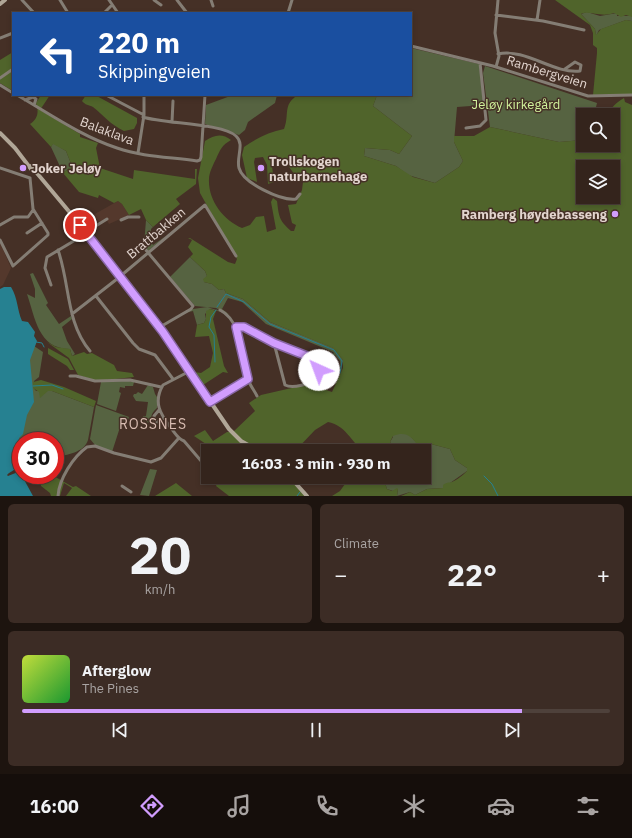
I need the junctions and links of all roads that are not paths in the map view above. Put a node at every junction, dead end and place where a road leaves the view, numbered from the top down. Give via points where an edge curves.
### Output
1 (5, 0) edge
2 (22, 0) edge
3 (60, 0) edge
4 (109, 0) edge
5 (154, 0) edge
6 (177, 0) edge
7 (211, 0) edge
8 (292, 0) edge
9 (498, 0) edge
10 (540, 0) edge
11 (0, 4) edge
12 (112, 5) junction
13 (161, 5) dead end
14 (213, 6) dead end
15 (33, 12) edge
16 (67, 12) edge
17 (105, 12) edge
18 (117, 12) edge
19 (186, 12) edge
20 (288, 12) edge
21 (496, 15) junction
22 (537, 20) junction
23 (584, 30) dead end
24 (12, 33) edge
25 (0, 38) edge
26 (412, 46) edge
27 (498, 54) junction
28 (480, 63) junction
29 (496, 67) junction
30 (565, 69) junction
31 (12, 70) edge
32 (0, 78) edge
33 (0, 85) edge
34 (12, 92) edge
35 (632, 95) edge
36 (19, 96) edge
37 (108, 96) edge
38 (144, 96) edge
39 (205, 96) edge
40 (25, 100) junction
41 (172, 101) dead end
42 (34, 105) junction
43 (143, 116) junction
44 (172, 122) junction
45 (204, 126) junction
46 (466, 128) dead end
47 (0, 133) edge
48 (138, 153) junction
49 (0, 168) edge
50 (37, 173) junction
51 (30, 178) junction
52 (300, 194) dead end
53 (33, 210) junction
54 (139, 217) dead end
55 (107, 219) dead end
56 (121, 220) dead end
57 (42, 223) junction
58 (0, 225) edge
59 (27, 233) dead end
60 (86, 233) junction
61 (0, 240) edge
62 (145, 249) dead end
63 (58, 250) junction
64 (148, 253) junction
65 (236, 256) dead end
66 (120, 276) junction
67 (51, 285) dead end
68 (96, 296) junction
69 (220, 310) dead end
70 (72, 314) junction
71 (160, 327) junction
72 (236, 327) junction
73 (274, 343) junction
74 (90, 351) dead end
75 (189, 370) junction
76 (70, 376) dead end
77 (173, 379) junction
78 (248, 379) junction
79 (161, 386) junction
80 (257, 396) dead end
81 (210, 402) junction
82 (159, 410) junction
83 (163, 418) junction
84 (156, 422) junction
85 (154, 428) dead end
86 (178, 440) junction
87 (248, 444) edge
88 (201, 461) edge
89 (296, 484) edge
90 (122, 486) dead end
91 (130, 492) dead end
92 (58, 496) edge
93 (307, 496) edge

1 - 11 main road
2 - 15 street
3 - 16 street
4 - 12 street
5 - 13 street
6 - 19 street
7 - 14 street
8 - 20 street
9 - 21 street
10 - 22 street
12 - 17 street
12 - 18 street
21 - 22 street
21 - 27 street
22 - 23 street
24 - 25 street
26 - 28 street, Rambergveien
27 - 29 street
27 - 30 street via 520,55
28 - 29 street, Rambergveien
28 - 46 street via 486,120 481,126
29 - 35 street, Rambergveien via 588,96
30 - 30 street via 575,62 581,65 578,71
31 - 32 street
33 - 34 street
36 - 40 street, Balaklava
37 - 43 street
38 - 43 street
39 - 45 street
40 - 42 street, Balaklava
40 - 42 street via 33,97 36,99
41 - 44 street
42 - 48 street, Balaklava via 82,134 117,148
43 - 44 street
43 - 48 street
44 - 45 street
45 - 48 street, Balaklava via 201,156 198,161
45 - 52 street via 236,136 240,144 240,171 258,186 287,199 296,199
47 - 50 main road
49 - 51 street
50 - 51 street
50 - 60 main road
51 - 53 street
53 - 57 street
53 - 58 street via 28,217 12,217
54 - 56 street
55 - 60 street
57 - 59 street
57 - 61 street via 48,235 13,266
60 - 63 street
60 - 66 main road
62 - 64 street
63 - 67 street via 47,257 45,263
63 - 70 street
64 - 65 street, Brattbakken via 205,204
64 - 66 street, Brattbakken
64 - 71 street via 192,307
66 - 68 street, Brattbakken
66 - 71 main road
68 - 70 street, Brattbakken
68 - 77 street via 133,343 139,349 156,356
69 - 72 street via 230,316
70 - 74 street via 78,331
71 - 75 main road
72 - 73 street via 244,327
72 - 78 street
73 - 73 street via 314,360 319,370 317,378 309,383 290,387 285,385
75 - 77 street
75 - 81 main road
76 - 79 street via 95,381 130,380
77 - 79 street
78 - 80 street
78 - 81 street
79 - 82 street
81 - 87 main road via 233,434
82 - 83 street
82 - 84 street via 153,417
83 - 84 street
83 - 86 street
84 - 85 street
86 - 88 street via 184,441
86 - 92 street via 161,458 151,462 114,454 95,446 86,447 65,474
89 - 93 main road
90 - 91 street

